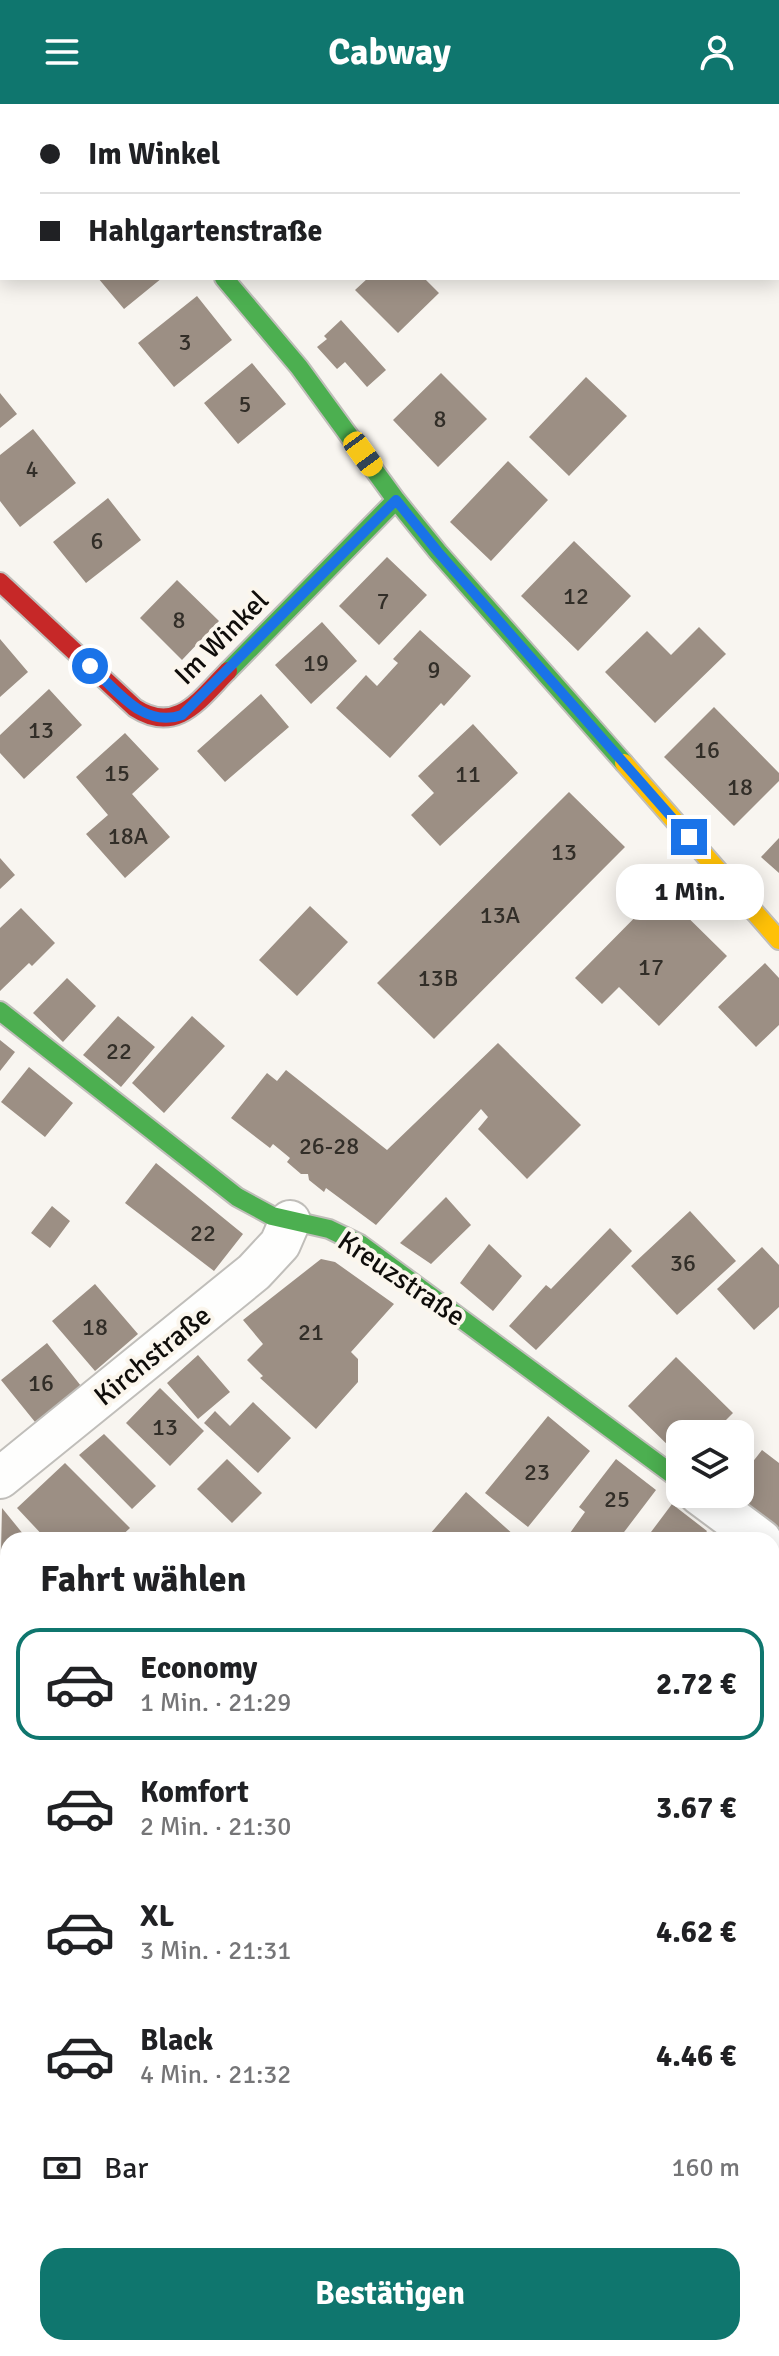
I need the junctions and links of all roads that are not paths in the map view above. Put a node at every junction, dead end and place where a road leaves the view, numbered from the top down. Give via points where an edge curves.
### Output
1 (226, 280) edge
2 (396, 500) junction
3 (0, 582) edge
4 (779, 940) edge
5 (0, 1011) edge
6 (290, 1221) junction
7 (666, 1470) edge
8 (0, 1478) edge
9 (718, 1508) edge
10 (750, 1532) edge

1 - 2 street via 299,367
2 - 3 street, Im Winkel via 193,706 171,719 147,716 135,708
2 - 4 street
5 - 6 street, Kreuzstraße via 237,1197
6 - 7 street, Kreuzstraße via 329,1229 378,1256
6 - 8 street, Kirchstraße via 280,1244 254,1272
9 - 10 street

